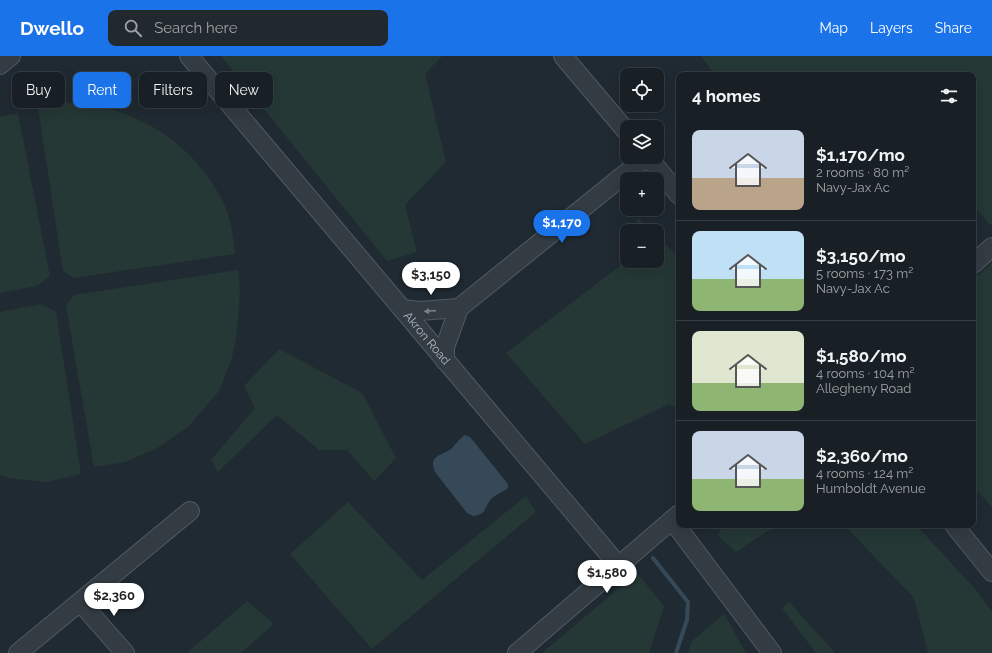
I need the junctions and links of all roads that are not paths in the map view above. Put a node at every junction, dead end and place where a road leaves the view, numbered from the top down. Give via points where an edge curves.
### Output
1 (11, 56) edge
2 (189, 56) edge
3 (563, 56) edge
4 (0, 65) edge
5 (620, 124) edge
6 (638, 164) edge
7 (653, 164) edge
8 (676, 191) edge
9 (992, 247) edge
10 (976, 261) edge
11 (459, 308) junction
12 (402, 309) junction
13 (445, 361) junction
14 (190, 511) dead end
15 (675, 517) edge
16 (683, 528) edge
17 (956, 528) edge
18 (618, 565) junction
19 (992, 572) edge
20 (80, 602) junction
21 (18, 653) edge
22 (125, 653) edge
23 (517, 653) edge
24 (772, 653) edge

1 - 4 street
2 - 12 street, Akron Road
3 - 5 street
6 - 11 street
7 - 8 street
9 - 10 street
11 -> 12 street via 420,311
11 - 13 street via 445,347
12 - 13 street, Akron Road
13 - 18 street, Akron Road
14 - 20 street
15 - 18 street
16 - 24 street
17 - 19 street
18 - 23 street
20 - 21 street
20 - 22 street

